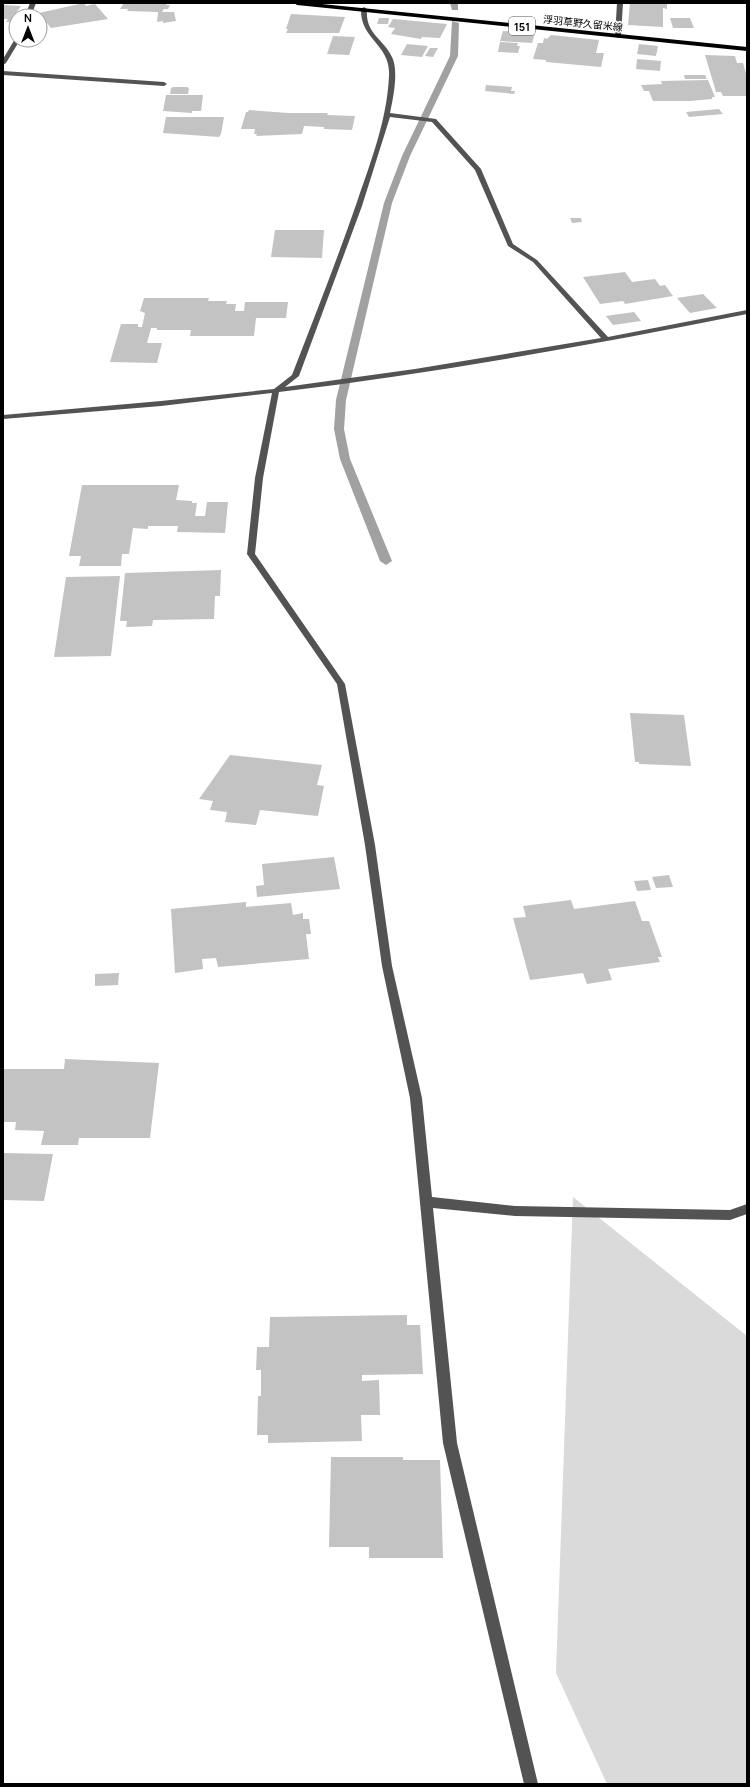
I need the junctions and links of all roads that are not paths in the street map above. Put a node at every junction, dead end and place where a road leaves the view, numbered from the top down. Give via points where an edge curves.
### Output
1 (297, 3) edge
2 (620, 3) edge
3 (348, 6) edge
4 (364, 9) junction
5 (618, 36) junction
6 (12, 48) edge
7 (747, 49) edge
8 (3, 63) edge
9 (3, 73) edge
10 (164, 84) dead end
11 (389, 115) junction
12 (747, 312) edge
13 (607, 340) junction
14 (276, 391) junction
15 (3, 417) edge
16 (426, 1202) junction
17 (747, 1209) edge
18 (531, 1784) edge

1 - 3 main road, 浮羽草野久留米線 / 151
2 - 5 street
3 - 4 main road, 浮羽草野久留米線 / 151
4 - 5 main road, 浮羽草野久留米線 / 151
4 - 11 street via 362,18 365,27 385,50 390,60
5 - 7 main road, 浮羽草野久留米線 / 151
6 - 8 street
9 - 10 street
11 - 13 street via 434,120 478,169 510,245 535,261
11 - 14 street via 357,210 295,376
12 - 13 street
13 - 14 street
14 - 15 street
14 - 16 street via 259,478 251,554 341,684 370,845 387,966 416,1098
16 - 17 street via 515,1212 730,1215
16 - 18 street via 450,1444

